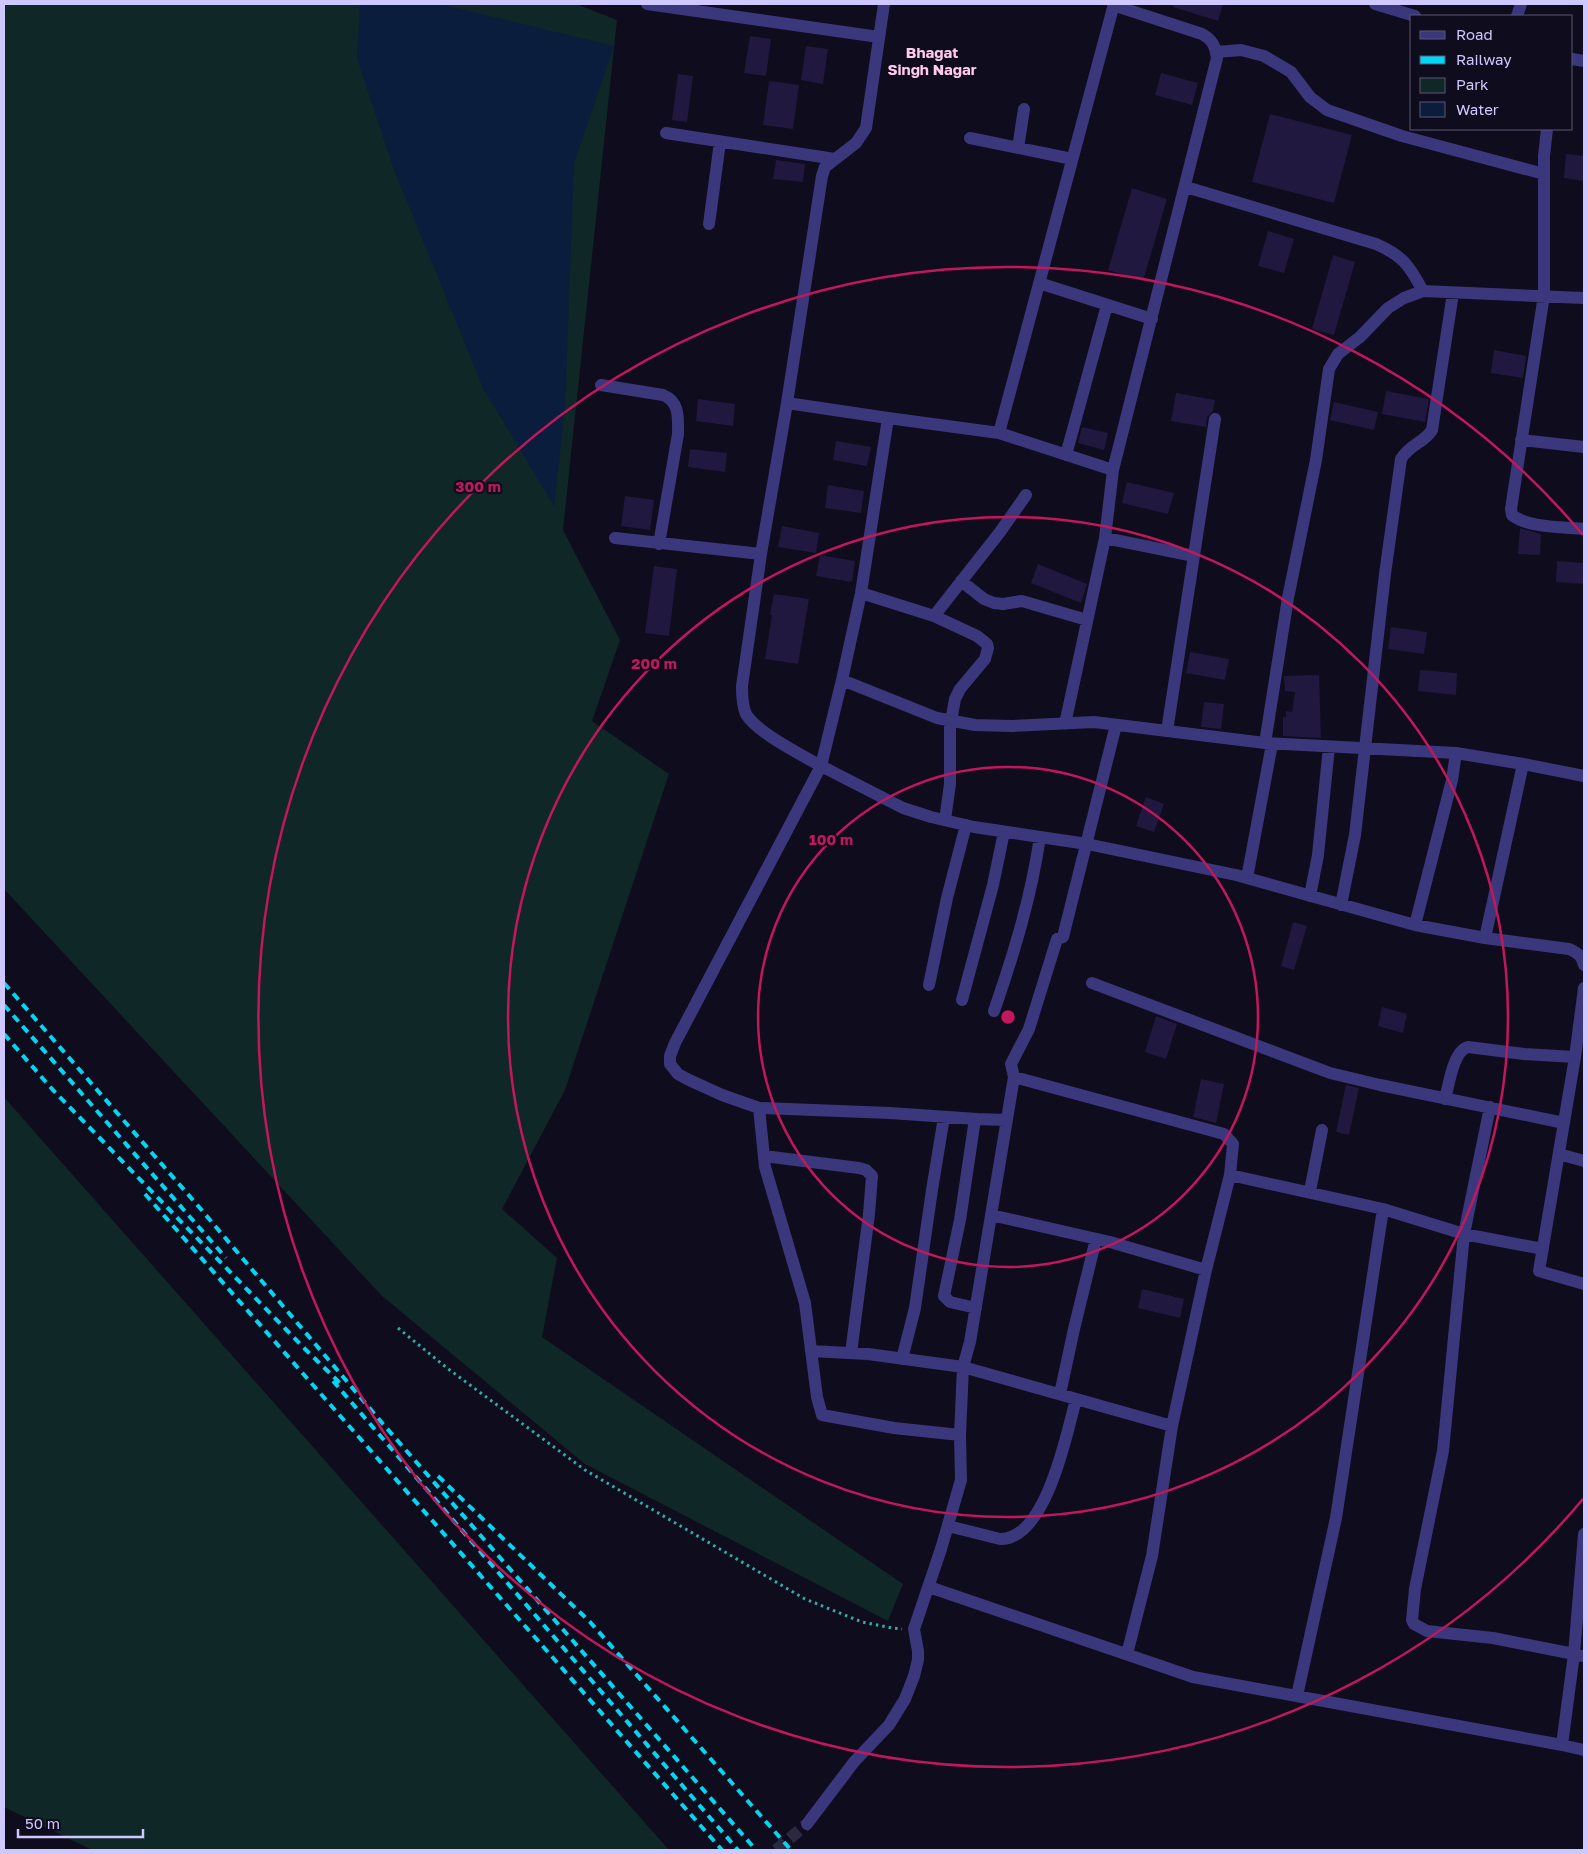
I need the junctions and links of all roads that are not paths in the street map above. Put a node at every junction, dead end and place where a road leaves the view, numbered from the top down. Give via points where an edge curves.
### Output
1 (647, 4) edge
2 (884, 4) edge
3 (1114, 4) edge
4 (1375, 4) edge
5 (1412, 15) edge
6 (879, 37) junction
7 (1216, 52) junction
8 (1024, 109) dead end
9 (1547, 130) edge
10 (666, 133) dead end
11 (970, 138) dead end
12 (720, 142) junction
13 (1018, 148) junction
14 (835, 159) junction
15 (1072, 159) junction
16 (1544, 174) junction
17 (1186, 186) junction
18 (709, 224) dead end
19 (1039, 283) junction
20 (1424, 292) junction
21 (1453, 293) junction
22 (1544, 295) junction
23 (1584, 298) edge
24 (1108, 305) junction
25 (1152, 319) junction
26 (601, 385) dead end
27 (787, 403) junction
28 (888, 418) junction
29 (1215, 419) dead end
30 (998, 434) junction
31 (1521, 440) junction
32 (1584, 448) edge
33 (1066, 455) junction
34 (1114, 470) junction
35 (1026, 495) dead end
36 (1584, 529) edge
37 (615, 538) dead end
38 (1105, 538) junction
39 (659, 544) junction
40 (761, 554) junction
41 (1194, 556) junction
42 (961, 582) junction
43 (861, 593) junction
44 (934, 616) junction
45 (1087, 620) junction
46 (842, 680) junction
47 (950, 721) junction
48 (1065, 724) junction
49 (1116, 725) junction
50 (1167, 731) junction
51 (1268, 743) junction
52 (1329, 747) junction
53 (1365, 749) junction
54 (1456, 753) junction
55 (1523, 764) junction
56 (821, 766) junction
57 (1584, 776) edge
58 (945, 820) junction
59 (966, 825) junction
60 (1004, 832) junction
61 (1040, 837) junction
62 (1087, 844) junction
63 (1247, 878) junction
64 (1310, 896) junction
65 (1341, 905) junction
66 (1415, 925) junction
67 (1485, 938) junction
68 (1583, 957) edge
69 (1092, 983) dead end
70 (929, 985) dead end
71 (1584, 988) edge
72 (962, 1000) dead end
73 (994, 1011) dead end
74 (1578, 1055) edge
75 (1014, 1077) junction
76 (1444, 1099) junction
77 (1490, 1107) junction
78 (759, 1108) junction
79 (944, 1117) junction
80 (975, 1119) junction
81 (1006, 1120) junction
82 (1564, 1123) junction
83 (1322, 1130) dead end
84 (1559, 1154) junction
85 (764, 1156) junction
86 (1584, 1161) edge
87 (1230, 1175) junction
88 (1310, 1191) junction
89 (1384, 1209) junction
90 (990, 1215) junction
91 (1464, 1234) junction
92 (1096, 1239) junction
93 (1543, 1249) junction
94 (1206, 1270) junction
95 (1584, 1284) edge
96 (976, 1308) junction
97 (811, 1351) junction
98 (851, 1353) junction
99 (902, 1359) junction
100 (963, 1367) junction
101 (1060, 1394) junction
102 (1076, 1399) junction
103 (1172, 1426) junction
104 (960, 1435) junction
105 (948, 1526) junction
106 (1584, 1534) edge
107 (928, 1586) junction
108 (1127, 1654) junction
109 (1579, 1655) edge
110 (1297, 1696) junction
111 (1562, 1744) junction
112 (1584, 1750) edge
113 (807, 1824) tunnel mouth

1 - 6 street
2 - 6 street
3 - 7 street via 1202,34 1210,38
3 - 15 street
4 - 5 street
6 - 14 street via 866,128 856,143
7 - 16 street via 1241,50 1264,56 1292,72 1310,97 1327,110 1402,136
7 - 17 street
8 - 13 street
9 - 16 street
10 - 12 street
11 - 13 street
12 - 14 street
12 - 18 street
13 - 15 street
14 - 27 street via 825,166 822,176
15 - 19 street
16 - 22 street
17 - 20 street via 1376,244 1398,255
17 - 25 street
19 - 24 street
19 - 30 street
20 - 21 street
20 - 51 street via 1404,298 1388,308 1338,354 1329,369 1316,460 1288,598
21 - 22 street
21 - 53 street via 1432,430 1406,450 1401,459
22 - 23 street
22 - 31 street
24 - 25 street
24 - 33 street
25 - 34 street
26 - 39 street via 664,394 675,404 678,434
27 - 28 street
27 - 40 street
28 - 30 street
28 - 43 street
29 - 41 street
30 - 33 street
31 - 32 street
31 - 36 street via 1512,515 1535,524
33 - 34 street
34 - 38 street
35 - 42 street
37 - 39 street
38 - 41 street
38 - 45 street
39 - 40 street
40 - 56 street via 742,686 746,714 766,734
41 - 50 street
42 - 44 street
42 - 45 street via 994,602 1022,601
43 - 44 street
43 - 46 street
44 - 47 street via 977,636 988,648 985,659 960,689
45 - 48 street
46 - 47 street
46 - 56 street
47 - 48 street via 1012,726
47 - 58 street via 950,784
48 - 49 street via 1094,722
49 - 50 street
49 - 62 street
50 - 51 street
51 - 52 street
51 - 63 street
52 - 53 street
52 - 64 street via 1318,855
53 - 54 street
53 - 65 street via 1355,835
54 - 55 street
54 - 66 street
55 - 57 street
55 - 67 street
56 - 58 street via 904,808
56 - 78 street via 670,1056 670,1064 678,1074
58 - 59 street
59 - 60 street
59 - 70 street
60 - 61 street
60 - 72 street
61 - 62 street
61 - 73 street via 1034,878
62 - 63 street
62 - 75 street via 1064,938 1057,939 1030,1029 1011,1064
63 - 64 street
64 - 65 street
65 - 66 street
66 - 67 street
67 - 68 street via 1569,949
69 - 76 street via 1330,1073
71 - 74 street
74 - 76 street via 1464,1048 1457,1055
74 - 82 street
75 - 81 street
75 - 87 street via 1224,1134 1233,1144
76 - 77 street
77 - 82 street
77 - 91 street
78 - 79 street
78 - 85 street
79 - 80 street
79 - 99 street via 915,1308
80 - 81 street
80 - 96 street via 960,1220 944,1296 950,1302
81 - 90 street
82 - 84 street
83 - 88 street
84 - 86 street
84 - 93 street
85 - 97 street via 805,1303
85 - 98 street via 859,1168 872,1176
87 - 88 street
87 - 94 street
88 - 89 street
89 - 91 street
89 - 110 street via 1336,1518
90 - 92 street
90 - 96 street
91 - 93 street
91 - 109 street via 1443,1451 1415,1589 1412,1620 1427,1631 1493,1638
92 - 94 street
92 - 101 street
93 - 95 street via 1539,1271
94 - 103 street
96 - 100 street
97 - 98 street
97 - 104 street via 822,1415 894,1428
98 - 99 street
99 - 100 street
100 - 101 street
100 - 104 street
101 - 102 street
102 - 103 street
102 - 105 street via 1054,1481 1030,1522 1006,1539
103 - 108 street via 1152,1556
104 - 105 street via 961,1480
105 - 107 street
106 - 109 street
107 - 108 street
107 - 113 street via 914,1629 918,1660 905,1700 889,1725 854,1762
108 - 110 street via 1193,1677
109 - 111 street
110 - 111 street
111 - 112 street

